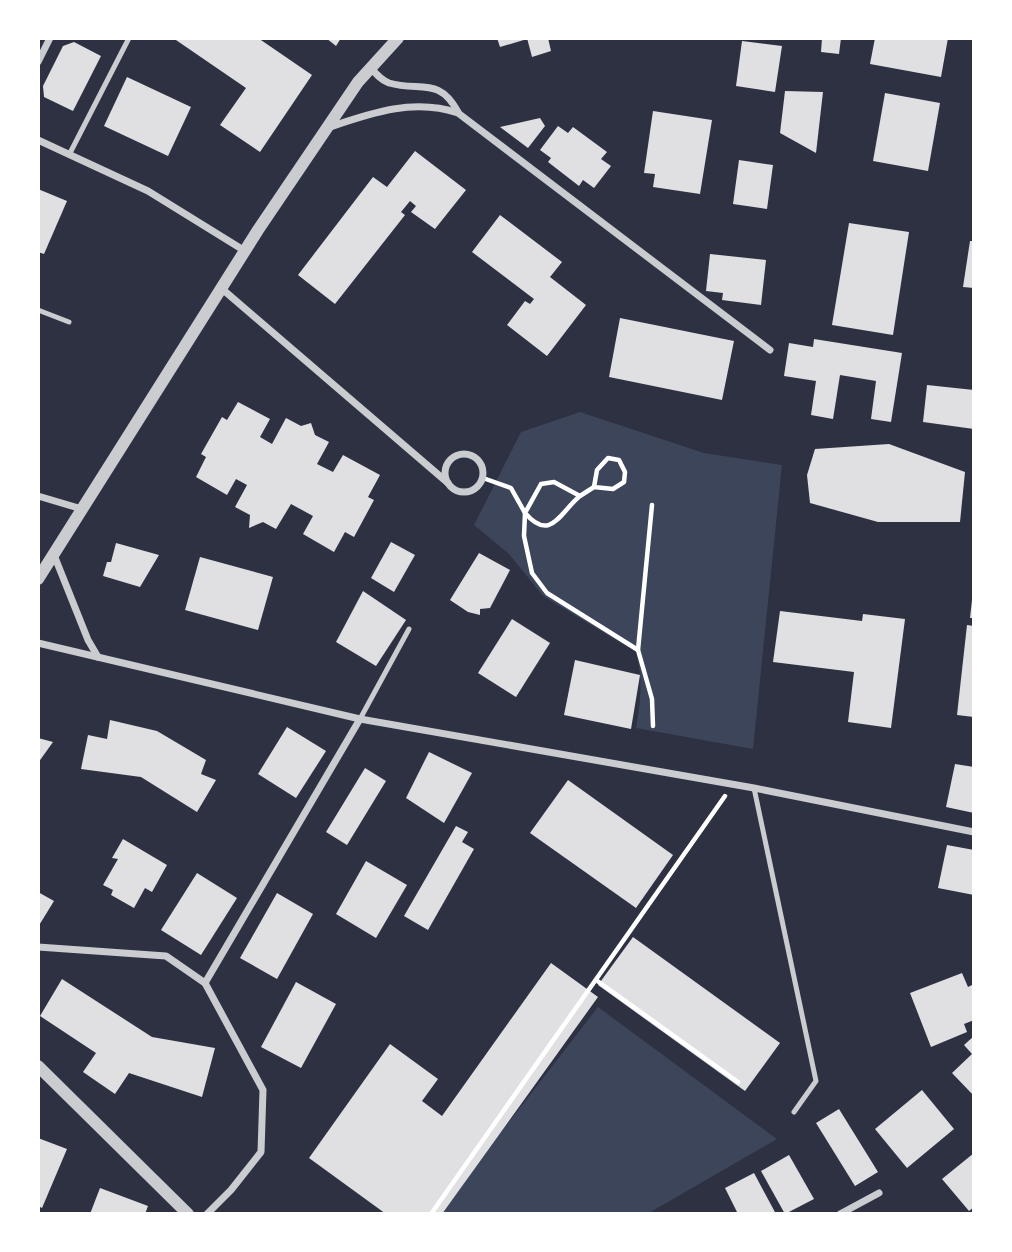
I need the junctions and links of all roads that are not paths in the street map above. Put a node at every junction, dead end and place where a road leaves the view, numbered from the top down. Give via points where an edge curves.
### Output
1 (50, 38) edge
2 (129, 38) edge
3 (398, 38) edge
4 (38, 62) edge
5 (371, 68) junction
6 (458, 113) junction
7 (327, 128) junction
8 (38, 140) edge
9 (69, 155) junction
10 (245, 251) junction
11 (221, 288) junction
12 (38, 310) edge
13 (69, 322) dead end
14 (770, 349) dead end
15 (449, 483) junction
16 (38, 496) edge
17 (82, 509) junction
18 (54, 555) junction
19 (38, 579) edge
20 (409, 629) dead end
21 (38, 643) edge
22 (98, 657) junction
23 (360, 719) junction
24 (754, 788) junction
25 (974, 832) edge
26 (38, 947) edge
27 (205, 983) junction
28 (38, 1066) edge
29 (794, 1112) dead end
30 (879, 1193) dead end
31 (176, 1208) edge
32 (188, 1213) edge
33 (206, 1213) edge
34 (840, 1213) edge

1 - 4 street
2 - 9 lane
3 - 5 street
5 - 6 street via 390,83 441,91
5 - 7 street
6 - 7 street via 440,107 402,107
6 - 14 street
7 - 10 street
8 - 9 street
9 - 10 street via 148,191
10 - 11 street
11 - 15 street
11 - 17 street
12 - 13 lane
15 - 15 street via 445,471 456,456 479,460 482,478 476,488 458,490
16 - 17 street
17 - 18 street
18 - 19 street
18 - 22 street
20 - 23 lane
21 - 22 street
22 - 23 street
23 - 24 street
23 - 27 street
24 - 25 street
24 - 29 lane via 816,1081
26 - 27 street via 166,956
27 - 33 street via 262,1090 261,1152
28 - 31 street
30 - 34 street
31 - 32 street

